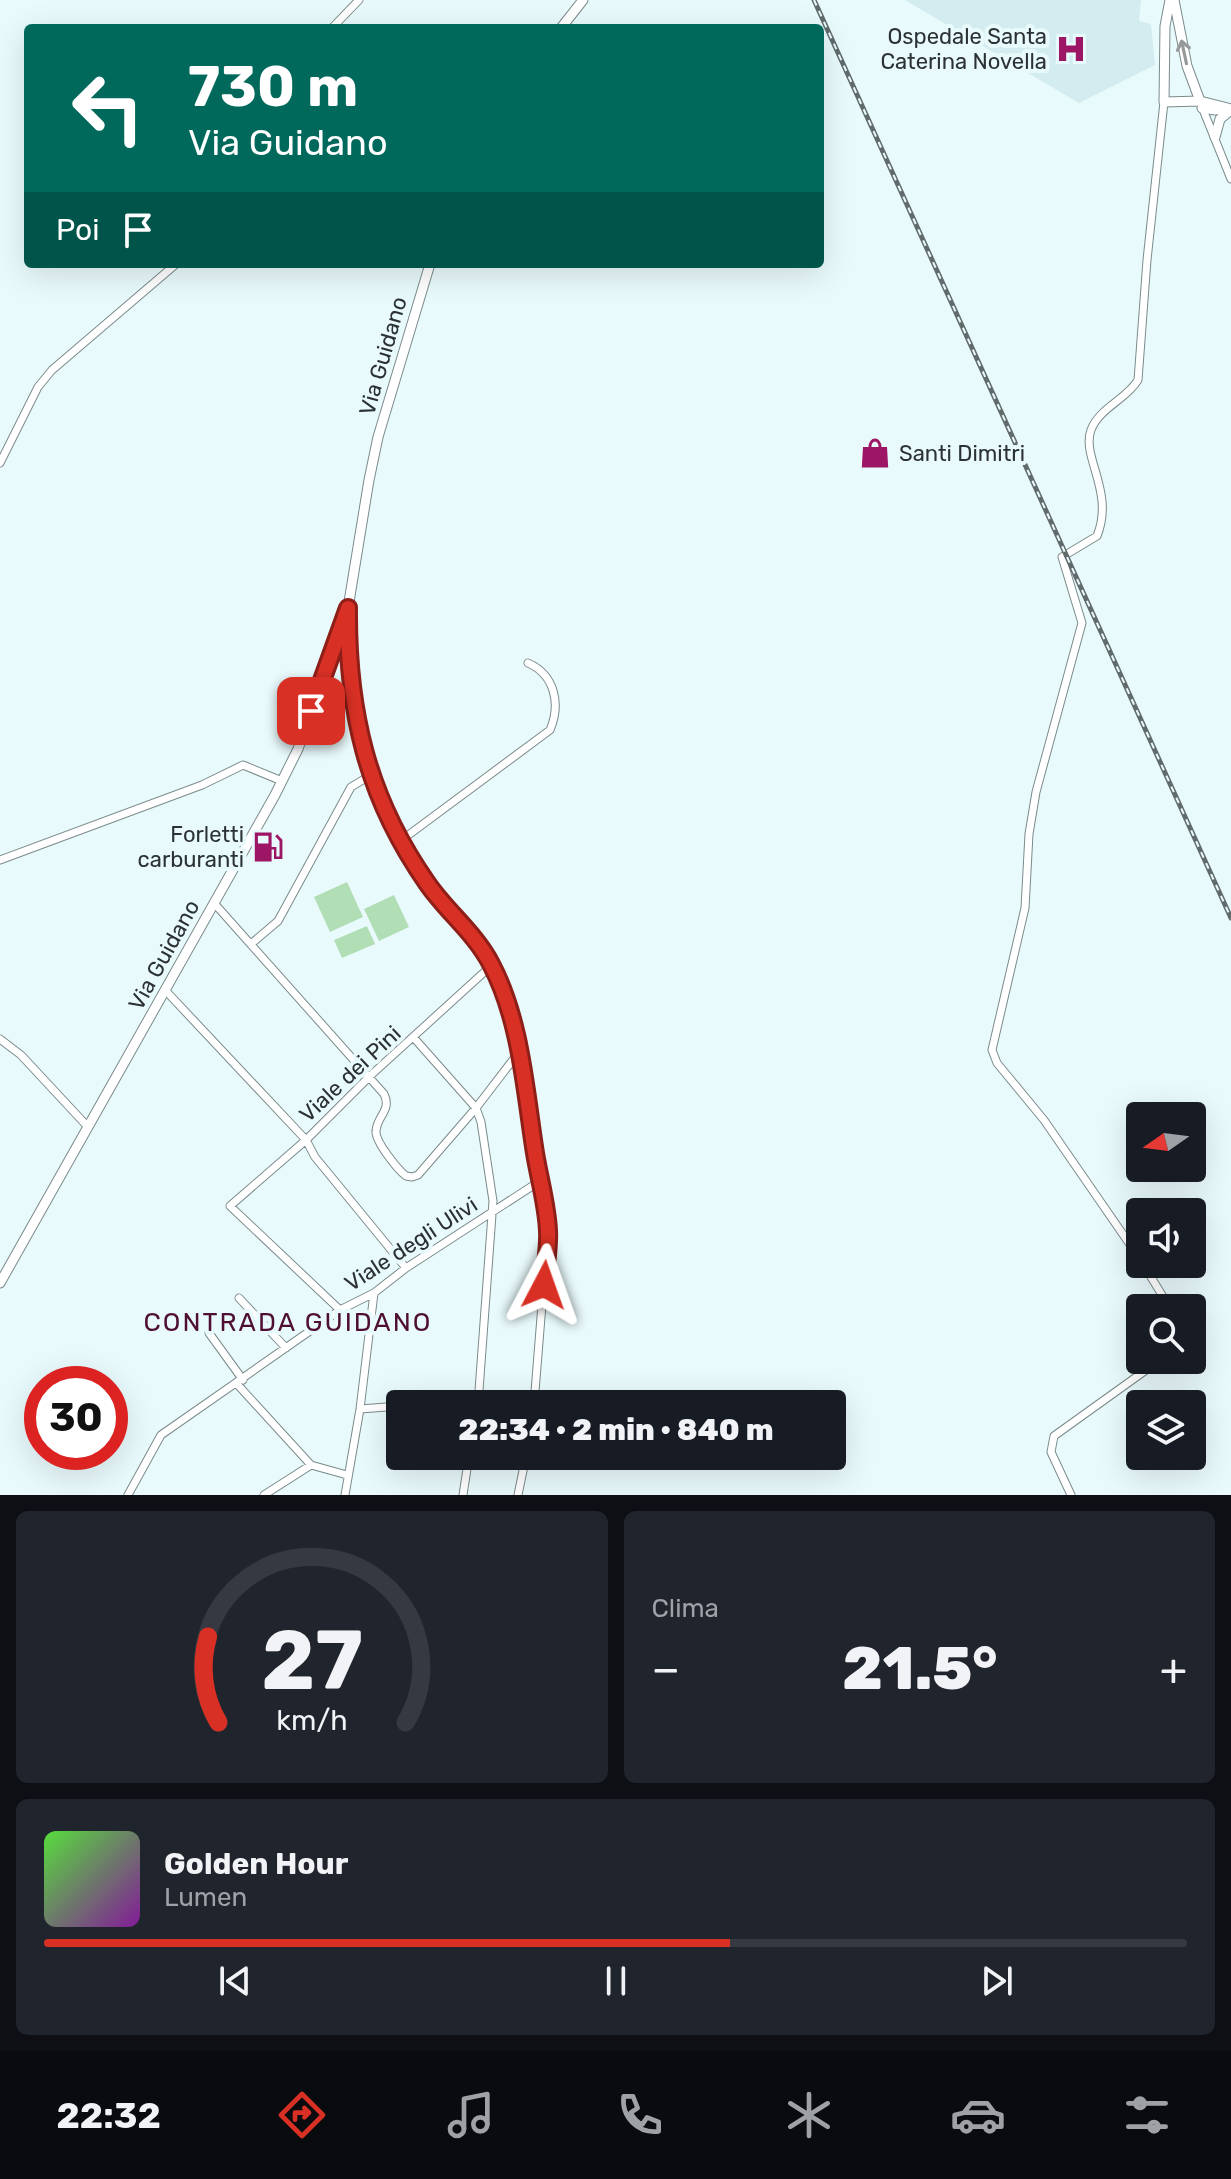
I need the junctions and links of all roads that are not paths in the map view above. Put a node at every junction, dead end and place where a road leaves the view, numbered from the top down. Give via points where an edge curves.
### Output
1 (359, 0) edge
2 (583, 0) edge
3 (1172, 0) edge
4 (336, 24) edge
5 (564, 24) edge
6 (1164, 102) junction
7 (1201, 104) junction
8 (1230, 109) edge
9 (1215, 137) junction
10 (1231, 179) edge
11 (171, 268) edge
12 (429, 268) edge
13 (0, 463) edge
14 (348, 608) junction
15 (528, 663) dead end
16 (371, 775) junction
17 (282, 781) junction
18 (399, 842) junction
19 (0, 860) edge
20 (214, 903) junction
21 (251, 944) junction
22 (492, 965) junction
23 (165, 990) junction
24 (414, 1038) junction
25 (0, 1039) edge
26 (519, 1052) junction
27 (370, 1076) junction
28 (476, 1108) junction
29 (88, 1127) junction
30 (306, 1140) junction
31 (540, 1181) junction
32 (493, 1213) junction
33 (1126, 1239) edge
34 (406, 1268) junction
35 (0, 1283) edge
36 (374, 1293) junction
37 (239, 1298) dead end
38 (340, 1310) junction
39 (209, 1333) dead end
40 (286, 1348) junction
41 (1140, 1374) edge
42 (240, 1382) junction
43 (480, 1390) edge
44 (536, 1390) edge
45 (386, 1407) edge
46 (360, 1409) junction
47 (311, 1465) junction
48 (467, 1470) edge
49 (523, 1470) edge
50 (347, 1475) junction
51 (128, 1495) edge
52 (264, 1495) edge
53 (345, 1495) edge
54 (463, 1495) edge
55 (518, 1495) edge
56 (1071, 1495) edge

1 - 4 street
2 - 5 main road
3 - 6 main road via 1165,26
7 -> 3 main road
6 - 7 main road
6 - 33 street via 1138,380 1091,431 1104,500 1097,536 1062,557 1082,623 1036,792 1025,908 992,1050
7 - 8 main road
7 - 9 street
8 - 9 main road via 1220,119
9 - 10 street
11 - 13 street via 52,370
12 - 14 main road, Via Guidano via 378,437
14 - 16 street via 349,669
14 - 17 main road, Via Guidano
15 - 18 street via 543,672 555,694 550,730
16 - 18 street
16 - 21 street via 351,787 278,921
17 - 19 street via 243,765
17 - 20 main road, Via Guidano
18 - 22 street
20 - 21 street
20 - 23 main road, Via Guidano
21 - 27 street
22 - 24 street, Viale dei Pini
22 - 26 street
23 - 29 main road, Via Guidano
23 - 30 street
24 - 27 street, Viale dei Pini
24 - 28 street
25 - 29 street
26 - 28 street
26 - 31 street
27 - 28 street via 388,1101 378,1139 399,1170 412,1177
27 - 30 street, Viale dei Pini
28 - 32 street
29 - 35 main road, Via Guidano
30 - 34 street
30 - 38 street, Viale dei Pini via 230,1206
31 - 32 street, Viale degli Ulivi
31 - 44 street via 548,1230
32 - 34 street, Viale degli Ulivi
32 - 43 street
34 - 36 street, Viale degli Ulivi
36 - 38 street, Viale degli Ulivi
36 - 46 street
37 - 40 street
38 - 40 street, Viale degli Ulivi
39 - 42 street
40 - 42 street, Viale degli Ulivi
41 - 56 street via 1054,1436 1051,1452
42 - 47 street
42 - 51 street, Viale degli Ulivi via 161,1435
45 - 46 street
46 - 50 street
47 - 50 street
47 - 52 street
48 - 54 street
49 - 55 street
50 - 53 street

